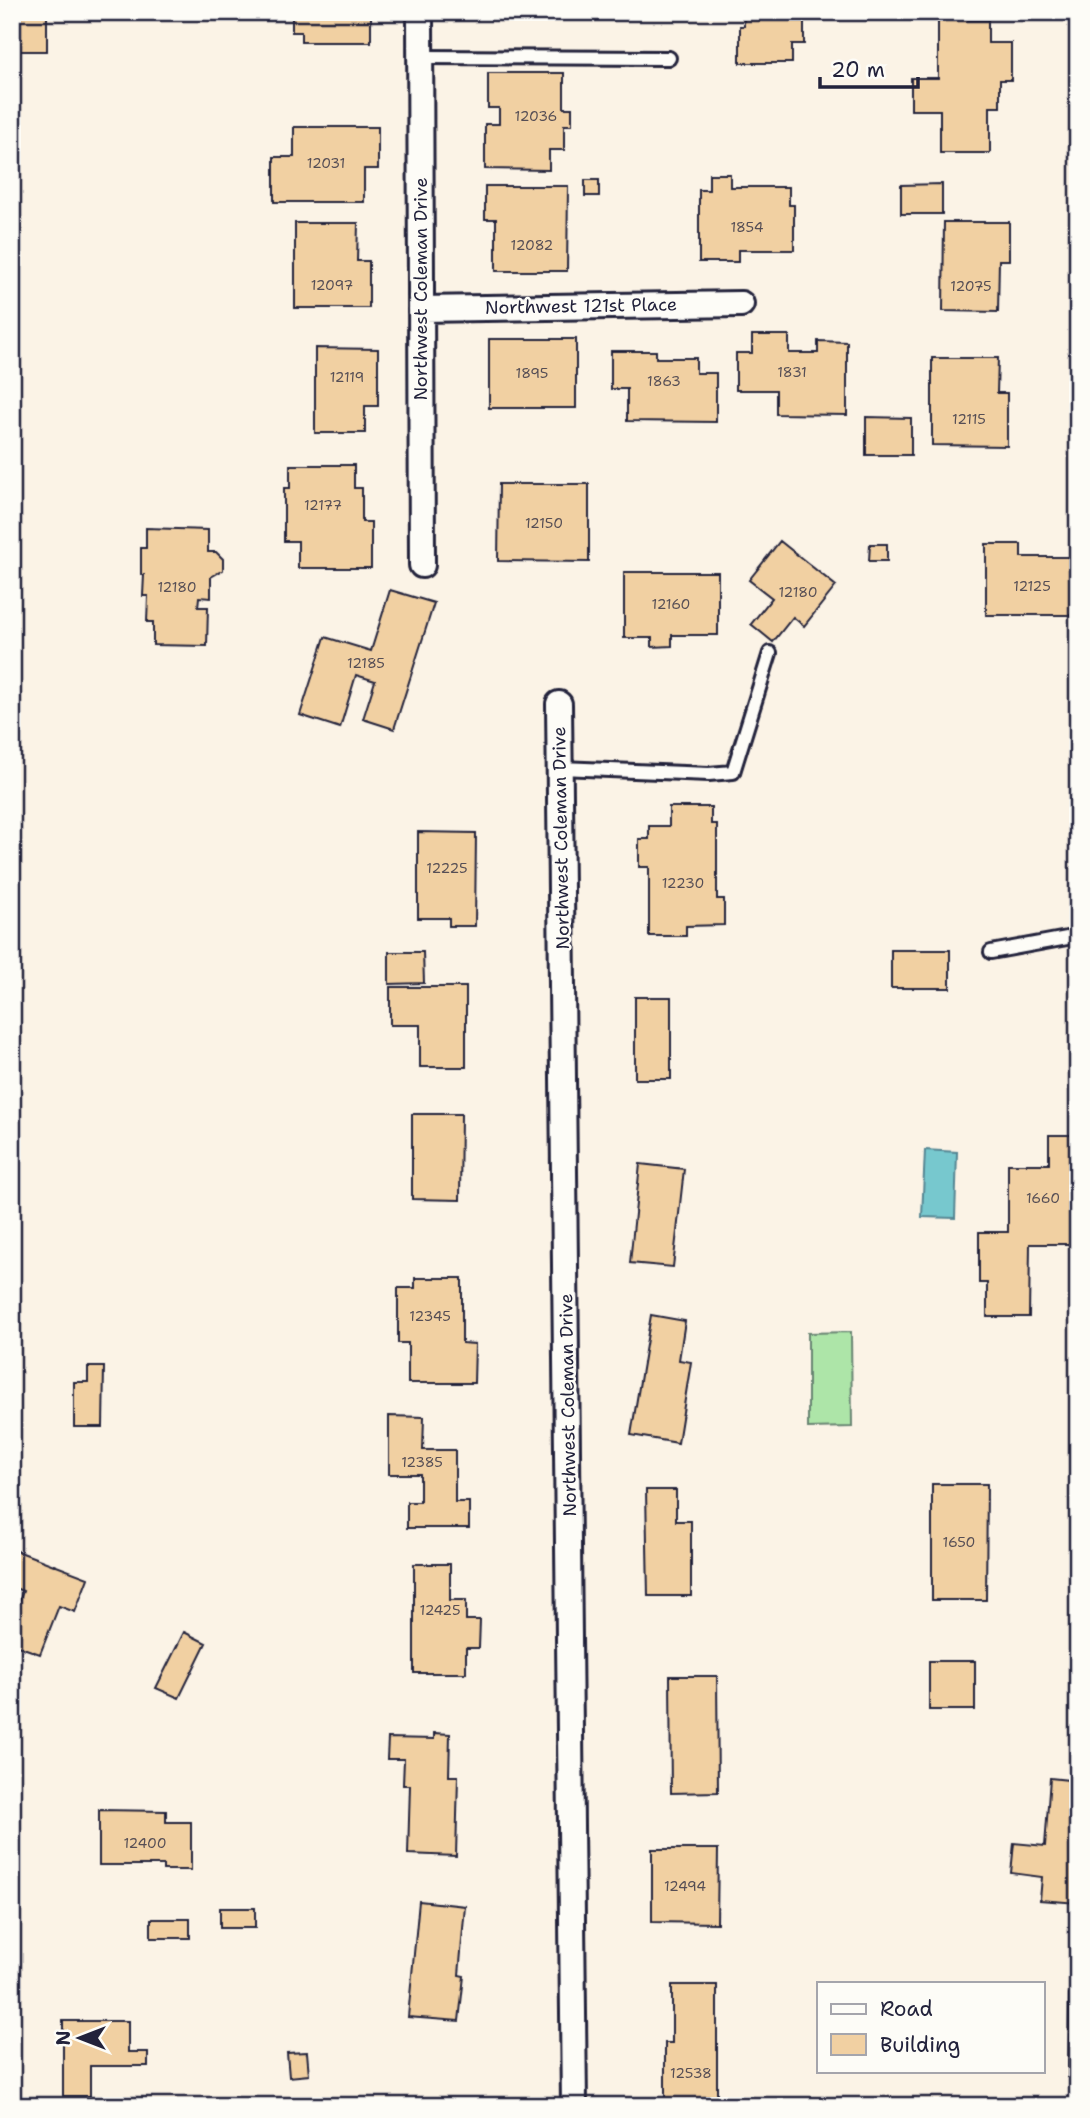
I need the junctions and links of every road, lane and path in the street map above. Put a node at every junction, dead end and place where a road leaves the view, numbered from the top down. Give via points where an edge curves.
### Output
1 (420, 12) edge
2 (421, 57) junction
3 (669, 58) dead end
4 (741, 304) dead end
5 (421, 309) junction
6 (422, 565) dead end
7 (770, 653) dead end
8 (559, 704) dead end
9 (560, 768) junction
10 (1078, 936) edge
11 (990, 952) dead end
12 (574, 2106) edge

1 - 2 street, Northwest Coleman Drive
2 - 3 lane
2 - 5 street, Northwest Coleman Drive
4 - 5 street, Northwest 121st Place
5 - 6 street, Northwest Coleman Drive
7 - 9 lane via 733,772
8 - 9 street, Northwest Coleman Drive
9 - 12 street, Northwest Coleman Drive
10 - 11 lane

